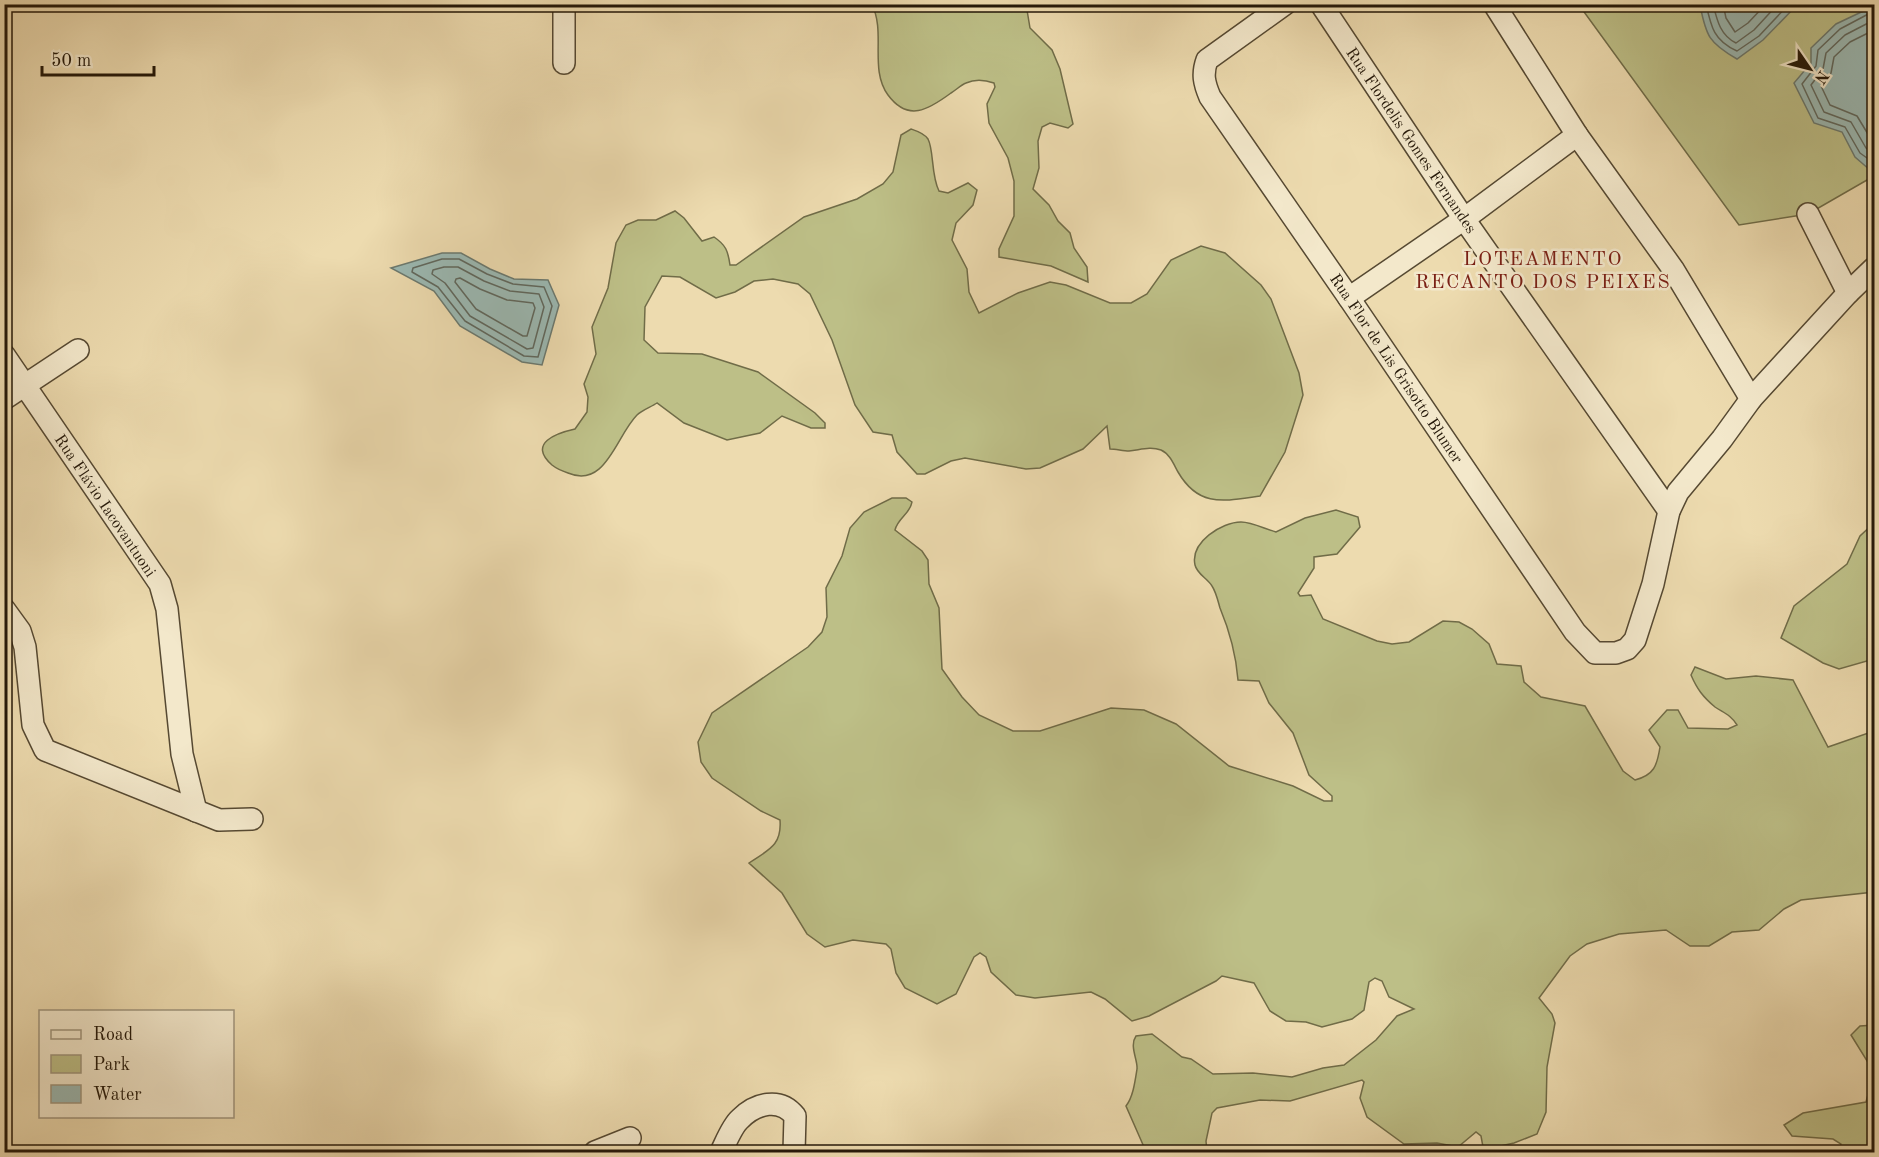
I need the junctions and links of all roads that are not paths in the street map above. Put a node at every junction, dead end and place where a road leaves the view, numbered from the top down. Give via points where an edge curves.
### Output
1 (564, 4) edge
2 (1285, 4) edge
3 (1322, 4) edge
4 (1494, 4) edge
5 (564, 63) dead end
6 (1577, 135) junction
7 (1808, 214) dead end
8 (1464, 219) junction
9 (1875, 268) edge
10 (1848, 292) junction
11 (1349, 298) junction
12 (78, 350) dead end
13 (4, 355) edge
14 (25, 385) junction
15 (4, 399) edge
16 (1751, 399) junction
17 (1670, 511) junction
18 (4, 609) edge
19 (196, 811) junction
20 (252, 819) dead end
21 (630, 1138) dead end
22 (595, 1152) edge
23 (721, 1152) edge
24 (794, 1152) edge

1 - 5 street
2 - 11 street, Rua Flor de Lis Grisotto Blumer via 1206,60 1204,82 1210,97
3 - 8 street, Rua Flordelis Gomes Fernandes
4 - 6 street
6 - 8 street
6 - 16 street via 1673,269
7 - 10 street
8 - 11 street
8 - 17 street, Rua Flordelis Gomes Fernandes
9 - 10 street
10 - 16 street
11 - 17 street, Rua Flor de Lis Grisotto Blumer via 1575,632 1595,653 1616,653 1631,645 1639,631
12 - 14 street
13 - 14 street, Rua Flávio Iacovantuoni
14 - 15 street
14 - 19 street, Rua Flávio Iacovantuoni via 160,584 168,609 182,754
16 - 17 street via 1678,492
18 - 19 street via 26,647 33,725 45,750
19 - 20 street via 219,820
21 - 22 street
23 - 24 street via 739,1119 762,1105 780,1104 795,1116

